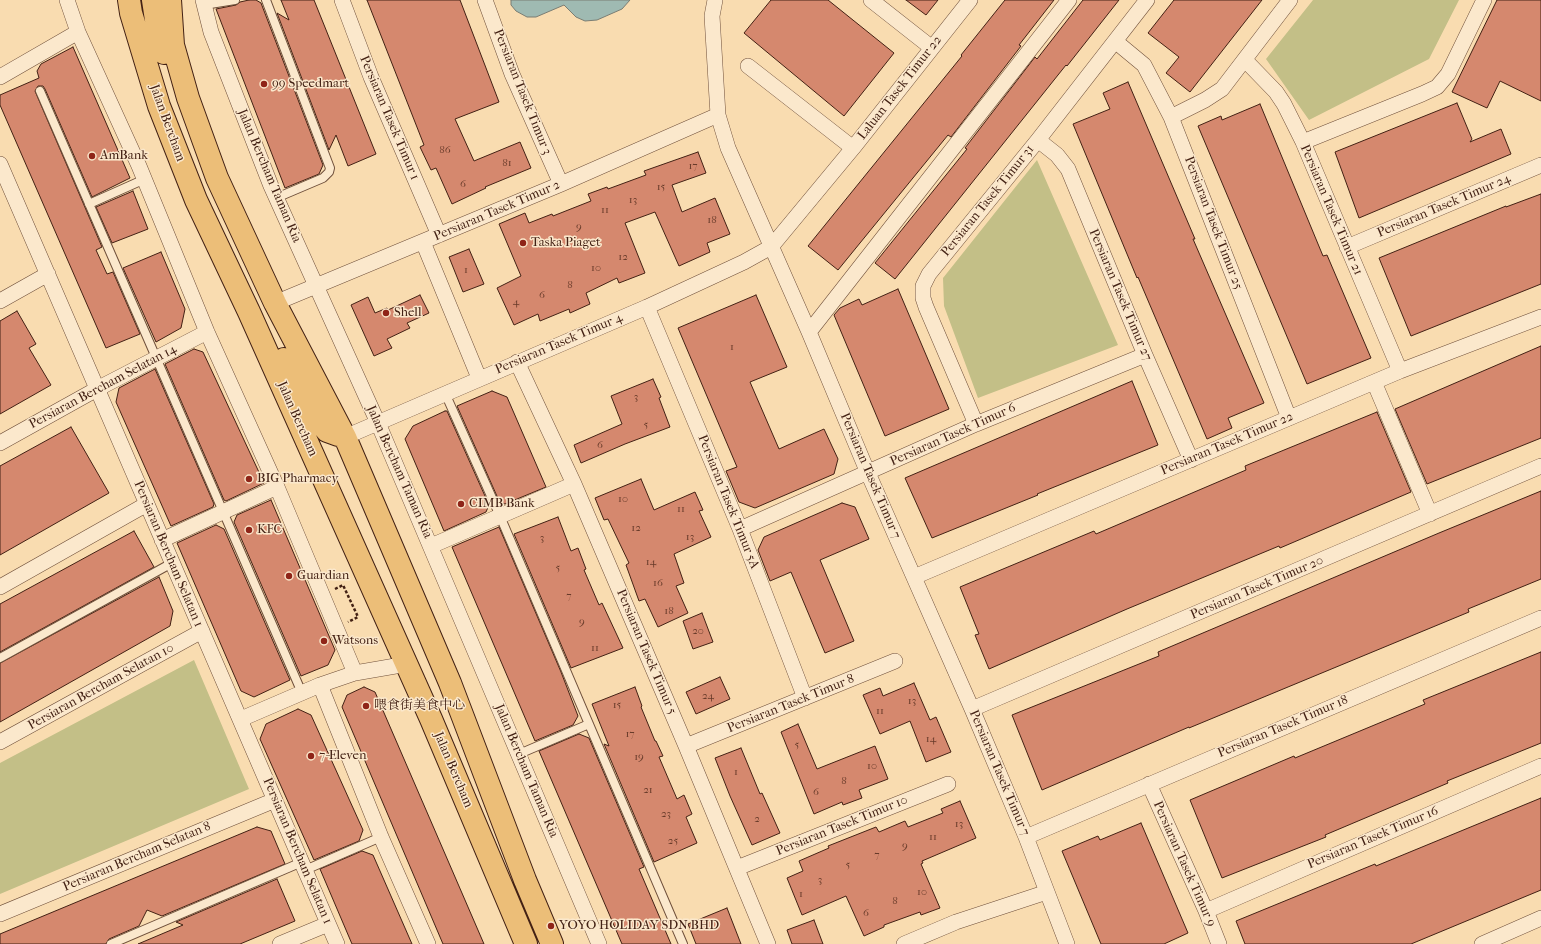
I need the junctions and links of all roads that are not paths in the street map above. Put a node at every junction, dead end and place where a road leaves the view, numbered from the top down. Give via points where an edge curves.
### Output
1 (67, 0) edge
2 (129, 0) edge
3 (153, 0) edge
4 (170, 0) edge
5 (235, 0) edge
6 (266, 0) edge
7 (342, 0) edge
8 (485, 0) edge
9 (715, 0) edge
10 (872, 0) edge
11 (970, 0) edge
12 (1069, 0) edge
13 (1147, 0) edge
14 (1290, 0) edge
15 (1484, 0) edge
16 (203, 3) edge
17 (78, 32) junction
18 (1115, 41) junction
19 (932, 48) junction
20 (1244, 60) junction
21 (748, 66) dead end
22 (0, 77) edge
23 (40, 91) dead end
24 (188, 98) junction
25 (718, 115) junction
26 (1171, 117) junction
27 (1038, 140) junction
28 (1303, 142) junction
29 (853, 148) junction
30 (0, 164) edge
31 (1541, 165) edge
32 (145, 180) junction
33 (561, 184) junction
34 (276, 198) junction
35 (89, 204) junction
36 (439, 235) junction
37 (424, 242) junction
38 (1347, 246) junction
39 (771, 248) junction
40 (48, 274) junction
41 (316, 286) junction
42 (0, 301) edge
43 (275, 303) junction
44 (647, 307) junction
45 (249, 312) junction
46 (1541, 317) edge
47 (206, 332) junction
48 (809, 332) junction
49 (1145, 355) junction
50 (157, 358) junction
51 (517, 362) junction
52 (1400, 371) junction
53 (479, 378) junction
54 (1374, 382) junction
55 (97, 389) junction
56 (445, 393) junction
57 (1289, 418) junction
58 (378, 423) junction
59 (976, 424) junction
60 (345, 437) junction
61 (0, 443) edge
62 (1190, 460) junction
63 (1541, 466) edge
64 (868, 473) junction
65 (574, 484) junction
66 (277, 487) junction
67 (147, 504) junction
68 (224, 512) junction
69 (1430, 514) junction
70 (500, 516) junction
71 (740, 529) junction
72 (162, 540) junction
73 (431, 546) junction
74 (172, 563) junction
75 (914, 577) junction
76 (0, 587) edge
77 (1541, 618) edge
78 (202, 632) junction
79 (0, 658) edge
80 (895, 661) dead end
81 (407, 664) junction
82 (356, 673) junction
83 (320, 685) junction
84 (302, 693) junction
85 (805, 698) junction
86 (972, 709) junction
87 (241, 719) junction
88 (589, 724) junction
89 (0, 742) edge
90 (686, 746) junction
91 (519, 754) junction
92 (1541, 766) edge
93 (948, 784) dead end
94 (1149, 784) junction
95 (275, 800) junction
96 (498, 808) junction
97 (381, 837) junction
98 (1026, 837) junction
99 (303, 866) junction
100 (737, 868) junction
101 (1047, 892) junction
102 (1206, 911) junction
103 (0, 914) edge
104 (1541, 918) edge
105 (328, 924) junction
106 (111, 944) edge
107 (280, 944) edge
108 (337, 944) edge
109 (428, 944) edge
110 (526, 944) edge
111 (552, 944) edge
112 (600, 944) edge
113 (683, 944) edge
114 (768, 944) edge
115 (904, 944) edge
116 (1067, 944) edge
117 (1220, 944) edge
118 (1482, 944) edge

1 - 17 street
2 - 45 main road, Jalan Bercham via 158,106 196,200
3 - 24 main road via 158,33 171,74
4 - 24 main road, Jalan Bercham via 173,45
5 - 16 lane
6 - 34 lane via 330,168 323,178
7 - 36 street, Persiaran Tasek Timur 1 via 371,77
8 - 33 street, Persiaran Tasek Timur 3 via 512,74
9 - 25 street, Persiaran Tasek Timur 7 via 712,16
10 - 19 street
11 - 19 street, Laluan Tasek Timur 22
12 - 48 street
13 - 18 street, Persiaran Tasek Timur 31
14 - 20 street
15 - 28 street via 1448,74 1437,86
16 - 34 street, Jalan Bercham Taman Ria via 211,32
17 - 22 street
17 - 32 street
18 - 26 street, Persiaran Tasek Timur 25 via 1144,65
18 - 27 street, Persiaran Tasek Timur 31
19 - 29 street, Laluan Tasek Timur 22
20 - 26 street via 1222,89
20 - 28 street, Persiaran Tasek Timur 21 via 1276,92
21 - 29 street, Laluan Tasek Timur 22
23 - 35 lane
24 - 43 main road, Jalan Bercham via 217,178
25 - 33 street, Persiaran Tasek Timur 2
25 - 39 street, Persiaran Tasek Timur 7 via 741,179
26 - 57 street, Persiaran Tasek Timur 25
27 - 49 street, Persiaran Tasek Timur 27 via 1057,155 1068,169
27 - 59 street, Persiaran Tasek Timur 31 via 929,274 923,286 926,306
28 - 38 street, Persiaran Tasek Timur 21
29 - 39 street
30 - 40 street, Persiaran Bercham Selatan 1
31 - 38 street, Persiaran Tasek Timur 24
32 - 35 lane
32 - 47 street
33 - 36 street, Persiaran Tasek Timur 2
34 - 41 street, Jalan Bercham Taman Ria
35 - 50 lane
36 - 37 street, Persiaran Tasek Timur 2
37 - 41 street, Persiaran Tasek Timur 2
37 - 53 street
38 - 52 street, Persiaran Tasek Timur 21
39 - 44 street, Persiaran Tasek Timur 4
39 - 48 street, Persiaran Tasek Timur 7
40 - 42 street
40 - 55 street, Persiaran Bercham Selatan 1
41 - 43 street, Persiaran Tasek Timur 2
41 - 58 street, Jalan Bercham Taman Ria
43 - 60 main road, Jalan Bercham
44 - 51 street, Persiaran Tasek Timur 4
44 - 71 street, Persiaran Tasek Timur 5A
45 - 60 main road via 268,330 322,425 327,431
45 - 81 main road, Jalan Bercham
46 - 52 street, Persiaran Tasek Timur 22
47 - 50 street, Persiaran Bercham Selatan 14
47 - 66 street
48 - 64 street, Persiaran Tasek Timur 7
49 - 59 street, Persiaran Tasek Timur 6
49 - 62 street, Persiaran Tasek Timur 27
50 - 55 street, Persiaran Bercham Selatan 14
50 - 68 lane
51 - 53 street, Persiaran Tasek Timur 4
51 - 65 street, Persiaran Tasek Timur 5
52 - 54 street, Persiaran Tasek Timur 22
53 - 56 street, Persiaran Tasek Timur 4
54 - 57 street, Persiaran Tasek Timur 22
54 - 69 street
55 - 61 street, Persiaran Bercham Selatan 14
55 - 67 street, Persiaran Bercham Selatan 1
56 - 58 street, Persiaran Tasek Timur 4
56 - 70 lane
57 - 62 street, Persiaran Tasek Timur 22
58 - 60 street, Persiaran Tasek Timur 4
58 - 73 street, Jalan Bercham Taman Ria
59 - 64 street, Persiaran Tasek Timur 6
60 - 96 main road, Jalan Bercham via 450,683
62 - 75 street, Persiaran Tasek Timur 22
63 - 69 street, Persiaran Tasek Timur 20
64 - 71 street, Persiaran Tasek Timur 6
64 - 75 street, Persiaran Tasek Timur 7
65 - 70 street
65 - 90 street, Persiaran Tasek Timur 5
66 - 68 street
66 - 82 street
67 - 72 street, Persiaran Bercham Selatan 1
67 - 76 street
68 - 72 street
68 - 84 lane
69 - 86 street, Persiaran Tasek Timur 20
70 - 73 street
70 - 88 lane
71 - 85 street, Persiaran Tasek Timur 5A
72 - 74 street, Persiaran Bercham Selatan 1
73 - 91 street, Jalan Bercham Taman Ria
74 - 78 street, Persiaran Bercham Selatan 1
74 - 79 lane
75 - 86 street, Persiaran Tasek Timur 7
77 - 94 street, Persiaran Tasek Timur 18
78 - 87 street, Persiaran Bercham Selatan 1
78 - 89 street, Persiaran Bercham Selatan 10
80 - 85 street, Persiaran Tasek Timur 8
81 - 82 street
81 - 96 main road via 421,668 433,682 477,782
81 - 110 main road, Jalan Bercham
82 - 83 street
83 - 84 street
83 - 97 street
84 - 87 street
85 - 90 street, Persiaran Tasek Timur 8
86 - 98 street, Persiaran Tasek Timur 7
87 - 95 street, Persiaran Bercham Selatan 1
88 - 91 lane
88 - 113 lane
90 - 100 street, Persiaran Tasek Timur 5
91 - 112 street, Jalan Bercham Taman Ria
92 - 102 street, Persiaran Tasek Timur 16
93 - 100 street, Persiaran Tasek Timur 10
94 - 98 street, Persiaran Tasek Timur 18
94 - 102 street, Persiaran Tasek Timur 9
95 - 99 street, Persiaran Bercham Selatan 1
95 - 103 street, Persiaran Bercham Selatan 8
96 - 111 main road, Jalan Bercham
97 - 99 lane
97 - 109 street
98 - 101 street, Persiaran Tasek Timur 7
99 - 105 street, Persiaran Bercham Selatan 1
99 - 106 lane
100 - 114 street, Persiaran Tasek Timur 5
101 - 115 street via 956,922
101 - 116 street, Persiaran Tasek Timur 7
102 - 117 street, Persiaran Tasek Timur 9
104 - 118 street
105 - 107 street
105 - 108 street, Persiaran Bercham Selatan 1

